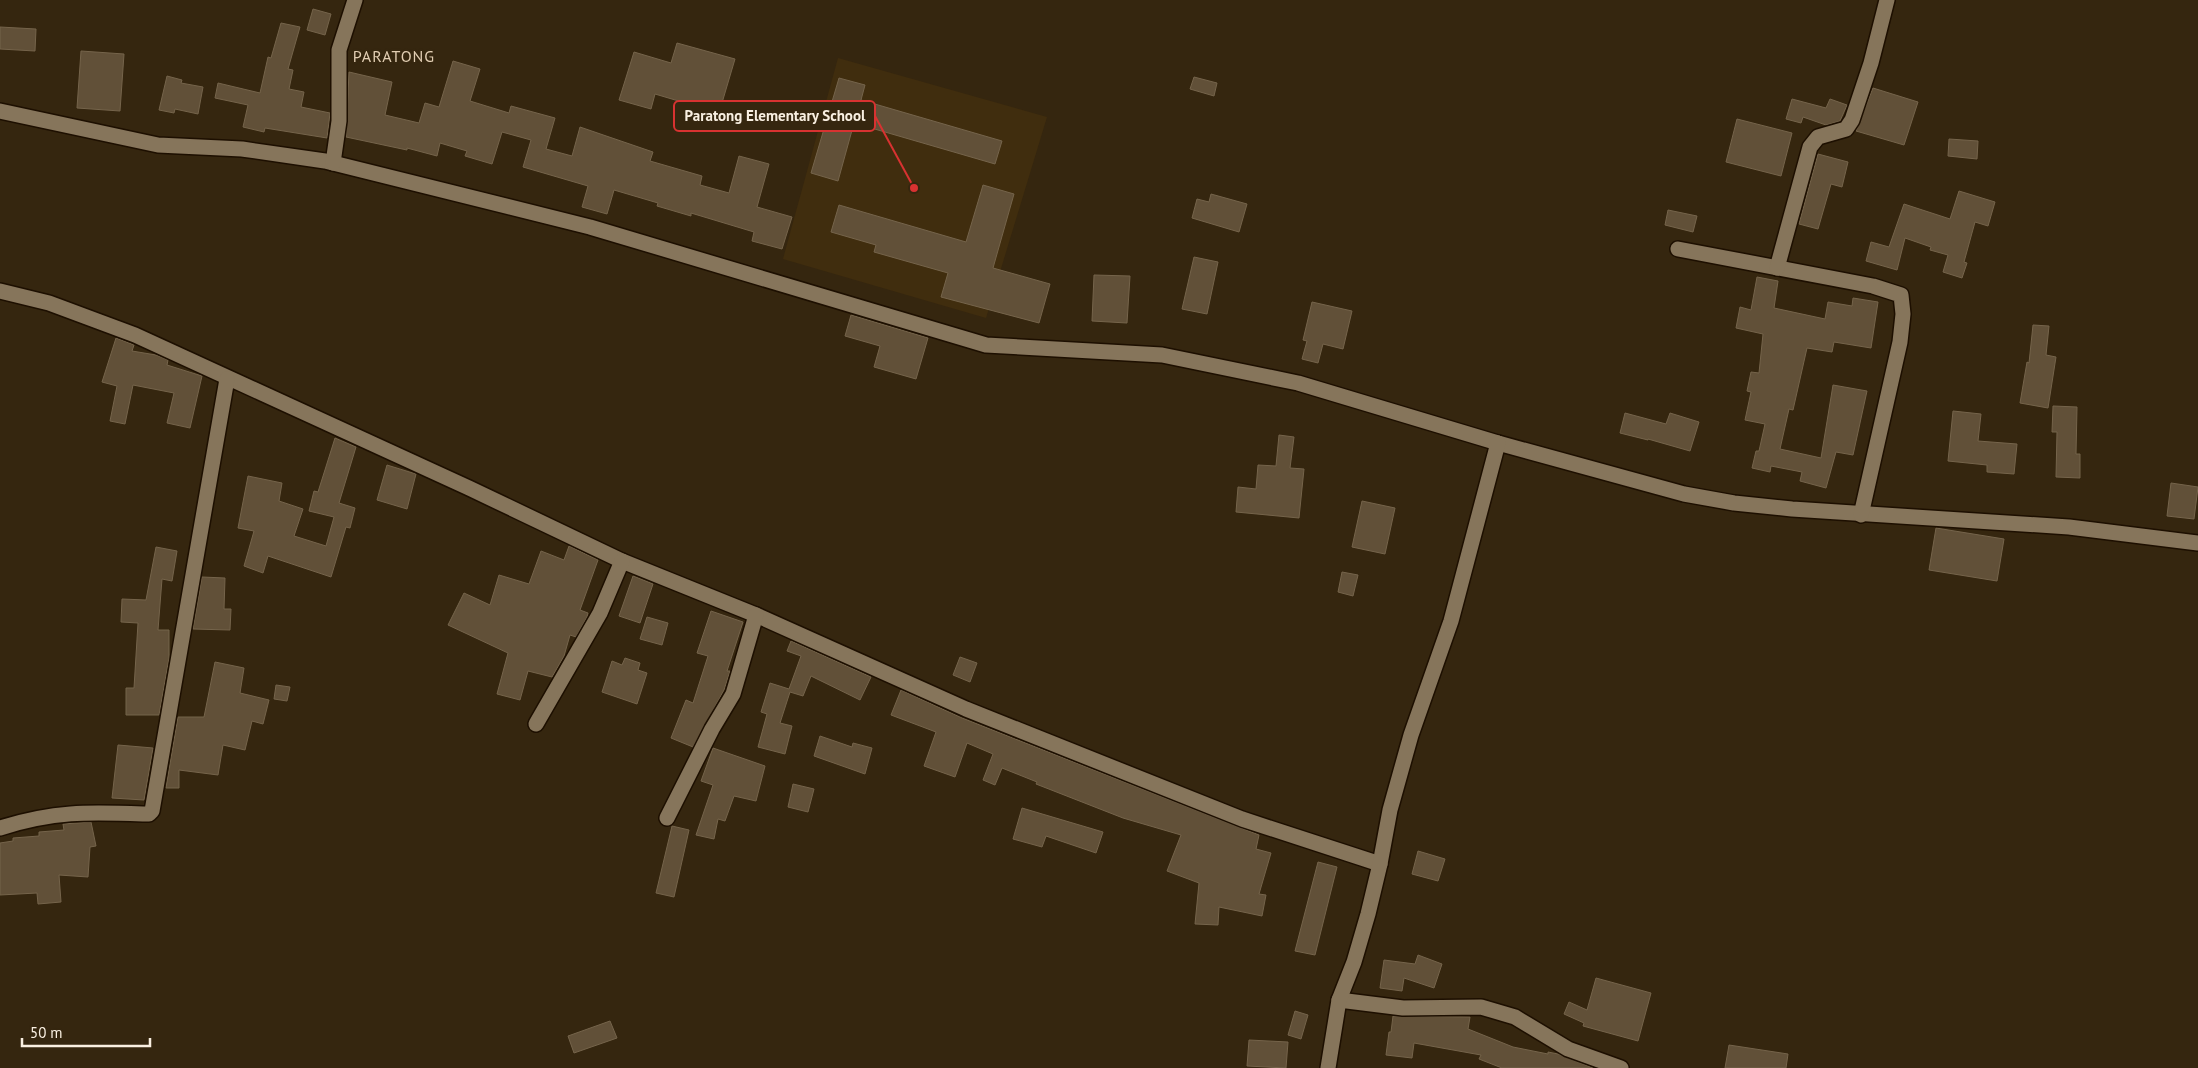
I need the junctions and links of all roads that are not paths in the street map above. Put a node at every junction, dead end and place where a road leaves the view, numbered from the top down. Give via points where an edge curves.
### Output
1 (355, 0) edge
2 (1887, 0) edge
3 (0, 111) edge
4 (333, 163) junction
5 (1678, 250) dead end
6 (1777, 268) junction
7 (0, 291) edge
8 (227, 379) junction
9 (1498, 443) junction
10 (1861, 515) junction
11 (2197, 541) edge
12 (622, 561) junction
13 (756, 615) junction
14 (536, 724) dead end
15 (667, 818) dead end
16 (0, 828) edge
17 (1380, 864) junction
18 (1339, 1000) junction
19 (1328, 1068) edge
20 (1621, 1068) edge

1 - 4 street via 339,50 339,120
2 - 6 street via 1852,120 1846,129 1818,137 1810,147
3 - 4 street via 158,145 242,149
4 - 9 street via 590,227 986,346 1162,355 1298,383
5 - 6 street
6 - 10 street via 1889,289 1901,295 1900,342
7 - 8 street via 49,303 135,335
8 - 12 street
8 - 16 street via 152,811 143,814 48,815
9 - 10 street via 1684,494 1734,503
9 - 17 street via 1450,621 1411,735 1390,810
10 - 11 street via 2069,527
12 - 13 street
12 - 14 street via 600,613
13 - 15 street via 733,694
13 - 17 street via 966,709 1215,808
17 - 18 street via 1354,962
18 - 19 street
18 - 20 street via 1403,1008 1481,1007 1515,1017 1568,1049

